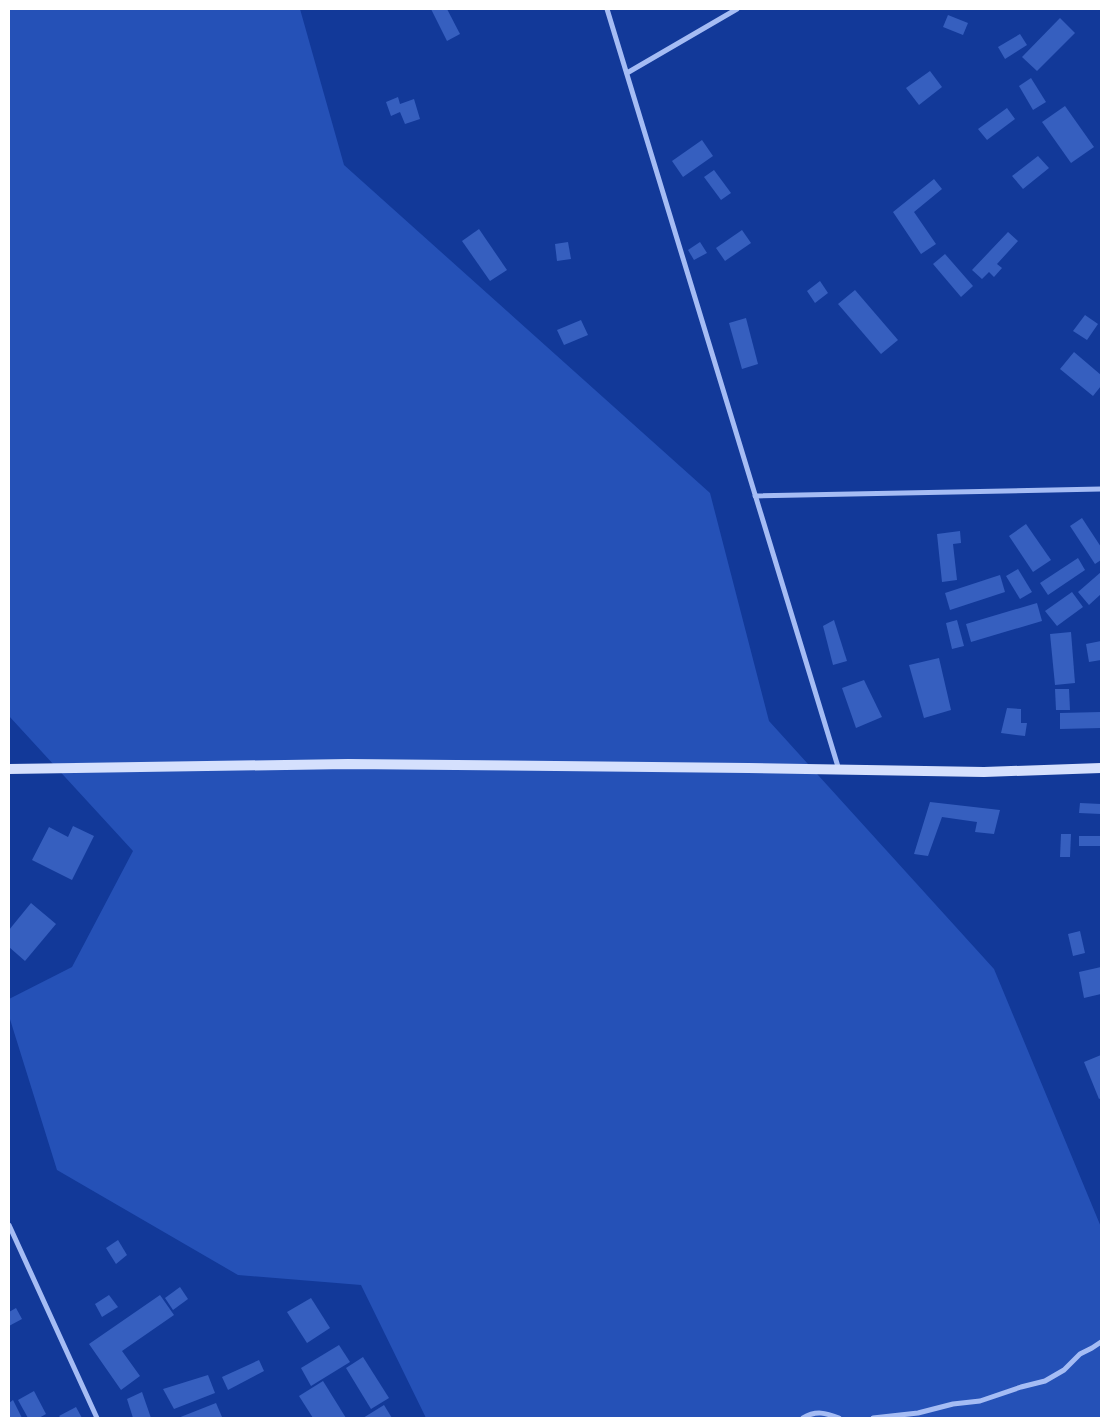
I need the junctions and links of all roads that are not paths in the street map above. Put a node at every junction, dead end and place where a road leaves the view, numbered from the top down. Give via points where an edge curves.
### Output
1 (607, 9) edge
2 (737, 9) edge
3 (626, 73) junction
4 (1101, 489) edge
5 (755, 496) junction
6 (1101, 768) edge
7 (9, 769) edge
8 (839, 770) junction
9 (9, 1226) edge
10 (1101, 1342) edge
11 (98, 1418) edge
12 (803, 1418) edge
13 (839, 1418) edge
14 (873, 1418) edge

1 - 3 street
2 - 3 street
3 - 5 street
4 - 5 street
5 - 8 street
6 - 8 main road via 984,772
7 - 8 main road via 358,764
9 - 11 street
10 - 14 street via 1045,1381 980,1400 918,1413
12 - 13 street via 809,1414 824,1413

